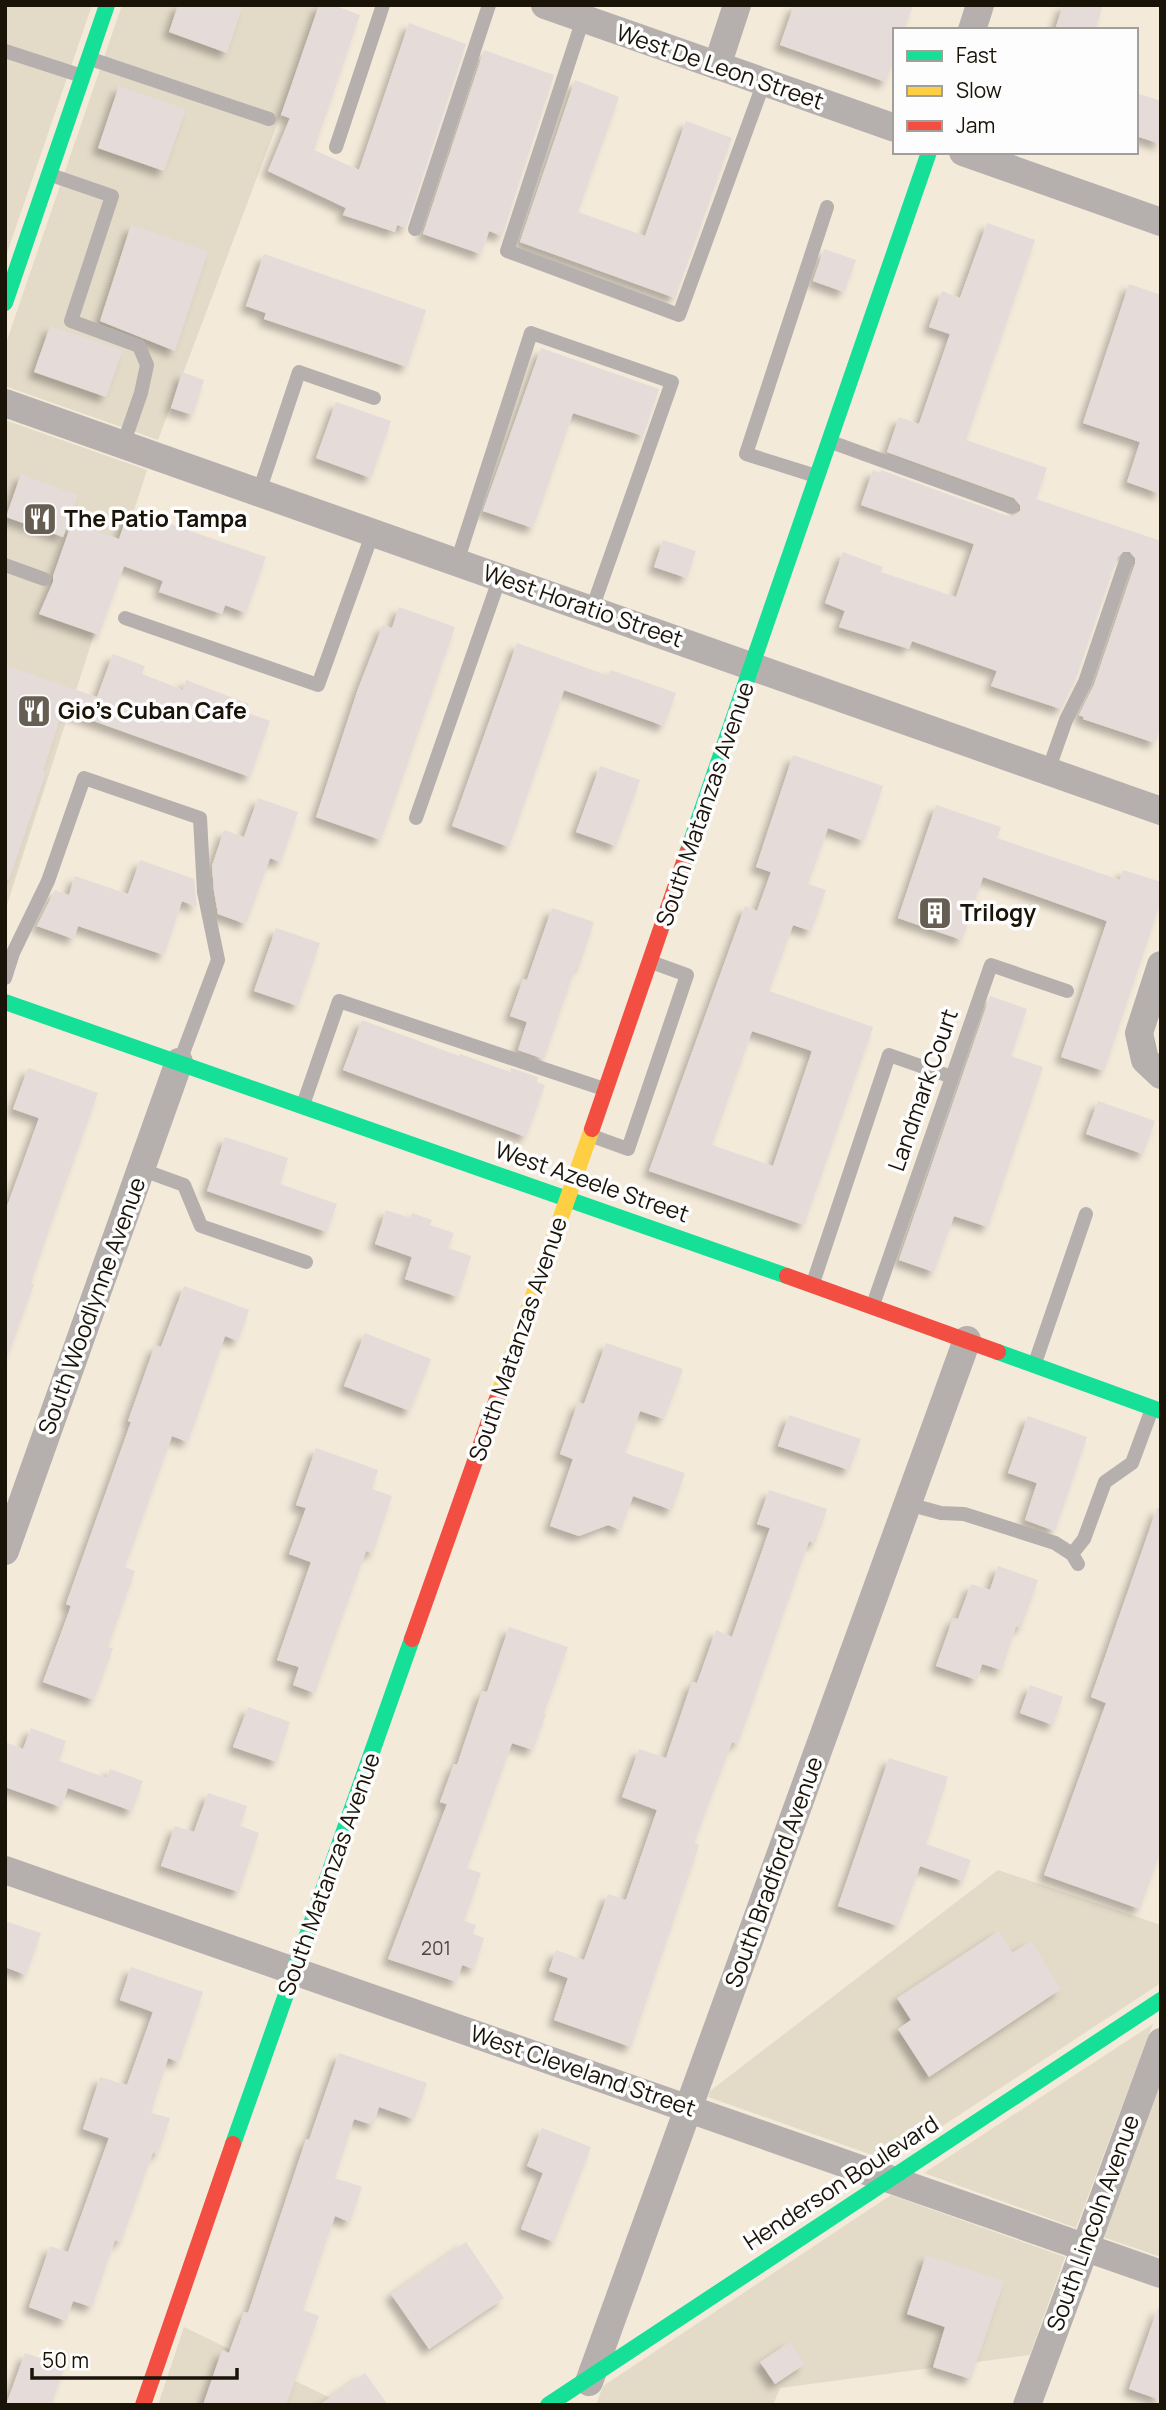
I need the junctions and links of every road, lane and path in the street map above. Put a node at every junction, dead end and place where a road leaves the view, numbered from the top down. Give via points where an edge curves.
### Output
1 (107, 5) edge
2 (383, 5) edge
3 (489, 5) edge
4 (737, 5) edge
5 (980, 5) edge
6 (552, 6) edge
7 (583, 19) junction
8 (973, 28) edge
9 (5, 51) edge
10 (89, 59) junction
11 (717, 66) junction
12 (83, 77) junction
13 (764, 82) junction
14 (269, 119) dead end
15 (893, 127) edge
16 (336, 147) dead end
17 (928, 154) edge
18 (969, 154) edge
19 (49, 174) junction
20 (827, 207) dead end
21 (1161, 222) edge
22 (415, 229) dead end
23 (5, 303) edge
24 (374, 398) dead end
25 (5, 403) edge
26 (829, 442) junction
27 (123, 444) junction
28 (817, 477) junction
29 (259, 492) junction
30 (1011, 507) dead end
31 (373, 533) junction
32 (1126, 561) dead end
33 (457, 562) junction
34 (5, 565) edge
35 (500, 577) junction
36 (44, 579) dead end
37 (592, 609) junction
38 (125, 618) dead end
39 (752, 665) junction
40 (1048, 771) junction
41 (1161, 811) edge
42 (416, 818) dead end
43 (650, 961) junction
44 (1161, 965) edge
45 (5, 978) edge
46 (1067, 991) dead end
47 (5, 1002) edge
48 (179, 1062) junction
49 (1161, 1074) edge
50 (952, 1077) junction
51 (605, 1090) junction
52 (303, 1105) junction
53 (590, 1135) junction
54 (140, 1169) junction
55 (568, 1198) junction
56 (1086, 1214) dead end
57 (306, 1262) dead end
58 (813, 1284) junction
59 (872, 1306) junction
60 (967, 1340) junction
61 (1034, 1365) junction
62 (1156, 1410) edge
63 (908, 1504) junction
64 (5, 1551) edge
65 (5, 1870) edge
66 (295, 1970) junction
67 (1161, 2000) edge
68 (1161, 2042) edge
69 (689, 2108) junction
70 (890, 2178) junction
71 (1084, 2247) junction
72 (1161, 2274) edge
73 (592, 2375) junction
74 (143, 2405) edge
75 (548, 2405) edge
76 (581, 2405) edge
77 (1027, 2405) edge

1 - 10 street
2 - 16 lane
3 - 22 lane
4 - 11 street
5 - 8 street
6 - 7 street, West De Leon Street
7 - 11 street, West De Leon Street
7 - 13 lane via 507,251 680,315
9 - 12 lane
10 - 12 street
10 - 14 lane
11 - 13 street, West De Leon Street
12 - 19 street
13 - 15 street, West De Leon Street
17 - 26 street, South Matanzas Avenue
18 - 21 street
19 - 23 street
19 - 27 lane via 112,196 71,321 139,346 147,365
20 - 28 lane via 746,454
24 - 29 lane via 299,372
25 - 27 street, West Horatio Street
26 - 28 street, South Matanzas Avenue
26 - 30 lane
27 - 29 street, West Horatio Street
28 - 39 street, South Matanzas Avenue
29 - 31 street, West Horatio Street
31 - 33 street, West Horatio Street
31 - 38 lane via 318,685
32 - 40 lane via 1085,682
33 - 35 street, West Horatio Street
33 - 37 lane via 531,333 672,382
34 - 36 lane
35 - 37 street, West Horatio Street
35 - 42 lane
37 - 39 street, West Horatio Street
39 - 40 street, West Horatio Street
39 - 43 street, South Matanzas Avenue
40 - 41 street, West Horatio Street
43 - 51 street, South Matanzas Avenue
43 - 53 lane via 687,975 628,1149
44 - 49 street via 1139,1033 1145,1060
45 - 48 lane via 48,881 84,778 200,818 204,892 218,960
46 - 50 lane, Landmark Court via 991,965
47 - 48 street, West Azeele Street
48 - 52 street, West Azeele Street
48 - 54 street, South Woodlynne Avenue
50 - 58 lane via 889,1055
50 - 59 lane, Landmark Court
51 - 52 lane via 339,1001
51 - 53 street, South Matanzas Avenue
52 - 55 street, West Azeele Street
53 - 55 street, South Matanzas Avenue
54 - 57 lane via 184,1185 201,1226
54 - 64 street, South Woodlynne Avenue
55 - 58 street, West Azeele Street
55 - 66 street, South Matanzas Avenue
56 - 61 lane
58 - 59 street, West Azeele Street
59 - 60 street, West Azeele Street
60 - 61 street, West Azeele Street
60 - 63 street, South Bradford Avenue
61 - 62 street, West Azeele Street
62 - 63 lane via 1132,1463 1105,1482 1075,1559 1055,1543 964,1514
63 - 69 street, South Bradford Avenue
65 - 66 street, West Cleveland Street
66 - 69 street, West Cleveland Street
66 - 74 street, South Matanzas Avenue
67 - 70 street, Henderson Boulevard
68 - 71 street, South Lincoln Avenue
69 - 70 street, West Cleveland Street
69 - 73 street, South Bradford Avenue
70 - 71 street, West Cleveland Street
70 - 73 street, Henderson Boulevard
71 - 72 street, West Cleveland Street
71 - 77 street, South Lincoln Avenue
73 - 75 street, Henderson Boulevard
73 - 76 street, South Bradford Avenue

